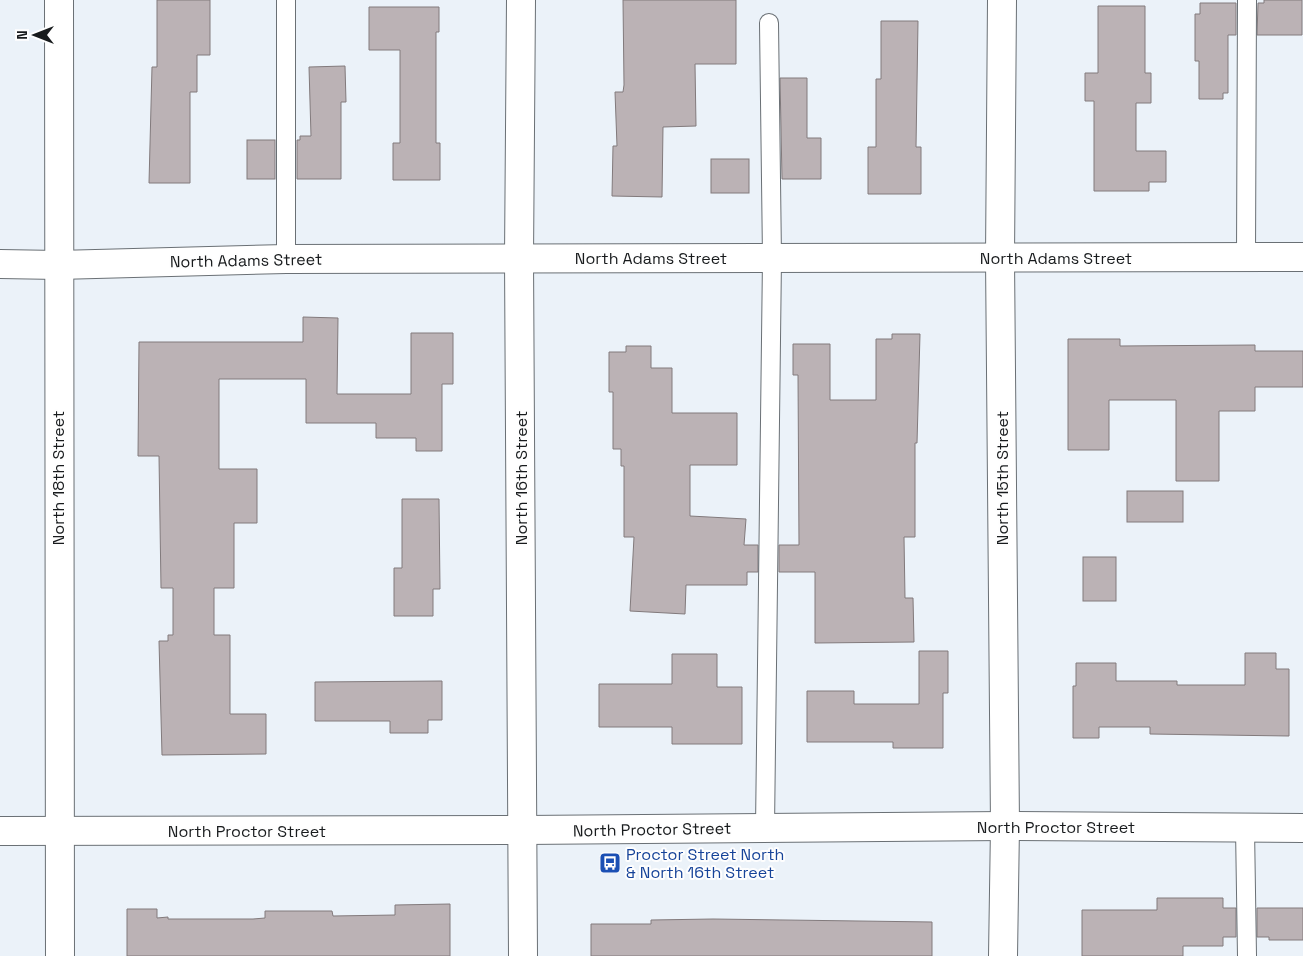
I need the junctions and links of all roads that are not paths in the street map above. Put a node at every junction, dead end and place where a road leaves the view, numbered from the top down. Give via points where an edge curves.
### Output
1 (59, 0) edge
2 (286, 0) edge
3 (521, 0) edge
4 (1002, 0) edge
5 (1247, 0) edge
6 (769, 23) dead end
7 (1246, 257) junction
8 (1303, 257) edge
9 (519, 258) junction
10 (772, 258) junction
11 (1000, 258) junction
12 (286, 259) junction
13 (0, 264) edge
14 (58, 265) junction
15 (1005, 826) junction
16 (765, 828) junction
17 (1245, 828) junction
18 (1303, 828) edge
19 (524, 830) junction
20 (0, 831) edge
21 (60, 831) junction
22 (60, 956) edge
23 (523, 956) edge
24 (1003, 956) edge
25 (1247, 956) edge

1 - 14 street, North 18th Street
2 - 12 lane
3 - 9 street, North 16th Street
4 - 11 street, North 15th Street
5 - 7 lane
6 - 10 lane
7 - 8 street, North Adams Street
7 - 11 street, North Adams Street
9 - 10 street, North Adams Street
9 - 12 street, North Adams Street
9 - 19 street, North 16th Street
10 - 11 street, North Adams Street
10 - 16 lane
11 - 15 street, North 15th Street
12 - 14 street, North Adams Street
13 - 14 street, North Adams Street
14 - 21 street, North 18th Street
15 - 16 street, North Proctor Street
15 - 17 street, North Proctor Street
15 - 24 street, North 15th Street
16 - 19 street, North Proctor Street
17 - 18 street, North Proctor Street
17 - 25 lane
19 - 21 street, North Proctor Street
19 - 23 street, North 16th Street
20 - 21 street, North Proctor Street
21 - 22 street, North 18th Street

